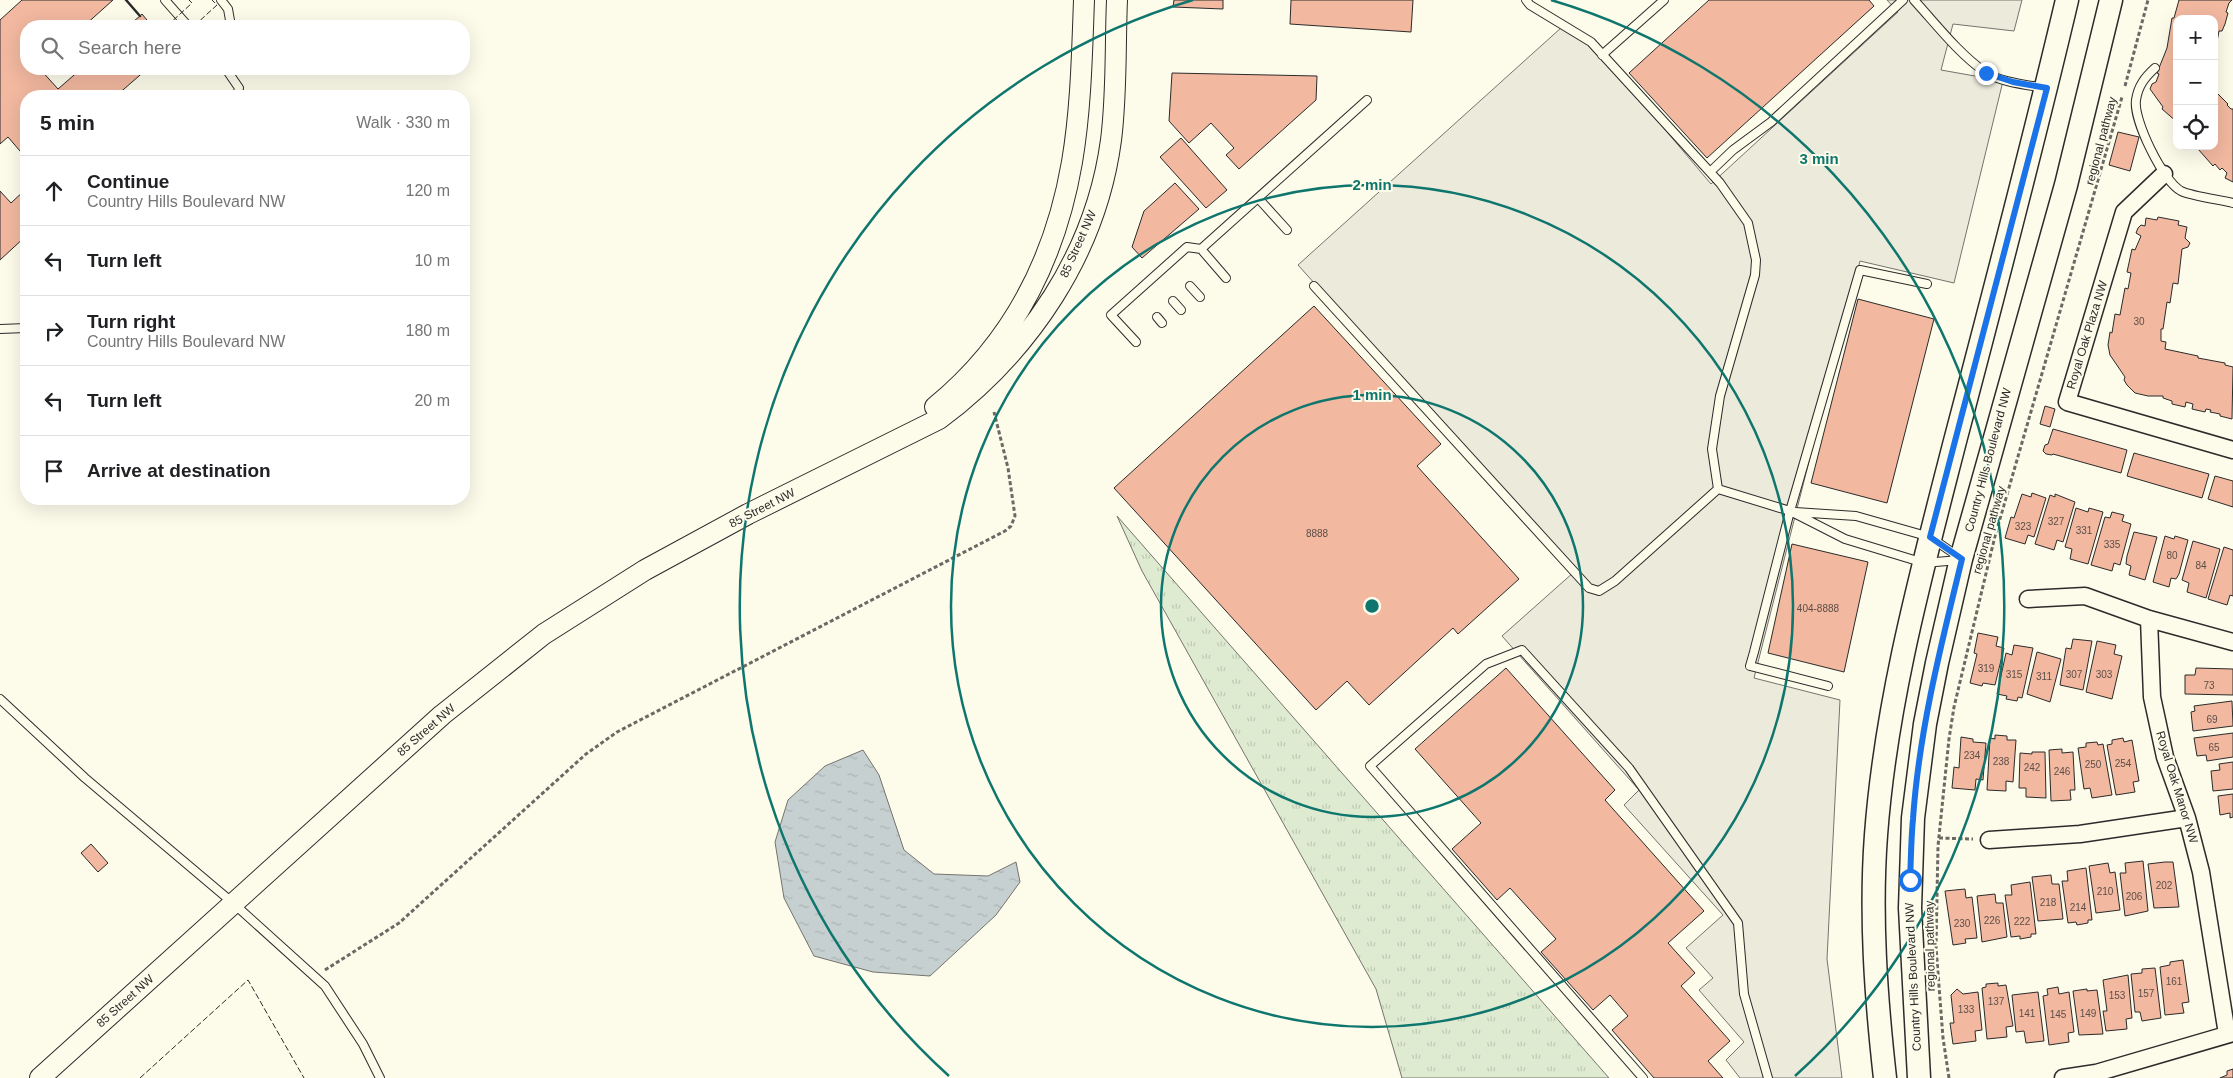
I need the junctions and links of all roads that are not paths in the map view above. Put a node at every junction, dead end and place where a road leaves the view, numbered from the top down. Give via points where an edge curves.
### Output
1 (165, 0) edge
2 (221, 0) edge
3 (1084, 0) edge
4 (1117, 0) edge
5 (1526, 0) edge
6 (1664, 0) edge
7 (1903, 0) edge
8 (1914, 0) edge
9 (2068, 0) edge
10 (2111, 0) edge
11 (183, 20) edge
12 (230, 20) edge
13 (1602, 55) junction
14 (2155, 68) dead end
15 (232, 75) edge
16 (2047, 88) junction
17 (238, 90) edge
18 (1367, 100) dead end
19 (1710, 172) junction
20 (2164, 174) junction
21 (1258, 198) junction
22 (2233, 202) edge
23 (1287, 230) dead end
24 (1201, 249) junction
25 (1226, 278) dead end
26 (1927, 284) dead end
27 (1190, 286) dead end
28 (1314, 286) dead end
29 (1200, 297) dead end
30 (1173, 302) dead end
31 (1181, 310) dead end
32 (1157, 317) dead end
33 (1162, 324) dead end
34 (20, 328) edge
35 (0, 329) edge
36 (1136, 342) dead end
37 (2233, 450) edge
38 (865, 456) junction
39 (1718, 489) junction
40 (1790, 512) junction
41 (1930, 537) junction
42 (1962, 559) junction
43 (1924, 563) junction
44 (2028, 599) dead end
45 (2149, 619) junction
46 (2233, 642) edge
47 (1828, 686) dead end
48 (0, 700) edge
49 (2187, 818) junction
50 (1989, 840) road end
51 (233, 903) junction
52 (2230, 1034) edge
53 (40, 1078) edge
54 (380, 1078) edge
55 (1643, 1078) edge
56 (1768, 1078) edge
57 (1884, 1078) edge
58 (1919, 1078) edge
59 (2063, 1078) edge

1 - 11 lane
2 - 12 lane
3 - 38 street, 85 Street NW via 1072,162 1062,206 1030,293 996,346 972,374 919,420
4 - 38 street, 85 Street NW via 1111,139 1102,184 1089,223 1059,288 1020,344 967,398 921,429
5 - 13 lane via 1591,42
6 - 13 lane
7 - 19 lane via 1770,122
8 - 16 lane via 1986,73
9 - 16 main road
10 - 42 main road, Country Hills Boulevard NW via 2066,184
13 - 19 lane
14 - 20 lane via 2144,79 2136,102 2139,122
15 - 17 lane
16 - 41 main road
18 - 21 lane
19 - 39 lane via 1748,223 1756,260 1755,275 1720,396 1712,449
20 - 22 lane via 2181,191
20 - 37 street, Royal Oak Plaza NW via 2124,212 2067,402
21 - 23 lane
21 - 24 lane
24 - 25 lane
24 - 36 lane via 1187,247 1155,281 1111,315
26 - 40 lane via 1860,270
27 - 29 lane
28 - 39 lane via 1589,588 1599,591 1615,581
30 - 31 lane
32 - 33 lane
34 - 35 lane
38 - 51 street, 85 Street NW via 645,570 544,634 442,715
39 - 40 lane
40 - 41 lane via 1856,516
40 - 43 lane via 1844,539
40 - 47 lane via 1750,666
41 - 42 lane
41 - 43 main road
42 - 43 lane
42 - 58 main road, Country Hills Boulevard NW via 1932,689 1913,818 1910,908
43 - 57 main road via 1897,680 1876,836 1875,956
44 - 45 street via 2085,596
45 - 46 street
45 - 49 street, Royal Oak Manor NW via 2152,697 2166,757
48 - 51 lane via 84,778
49 - 50 street via 2080,834
49 - 52 street, Royal Oak Manor NW via 2201,872
51 - 53 street, 85 Street NW
51 - 54 lane via 325,986 363,1044
52 - 59 street via 2096,1073
55 - 56 lane via 1370,766 1486,664 1522,650 1629,768 1738,923 1744,994

